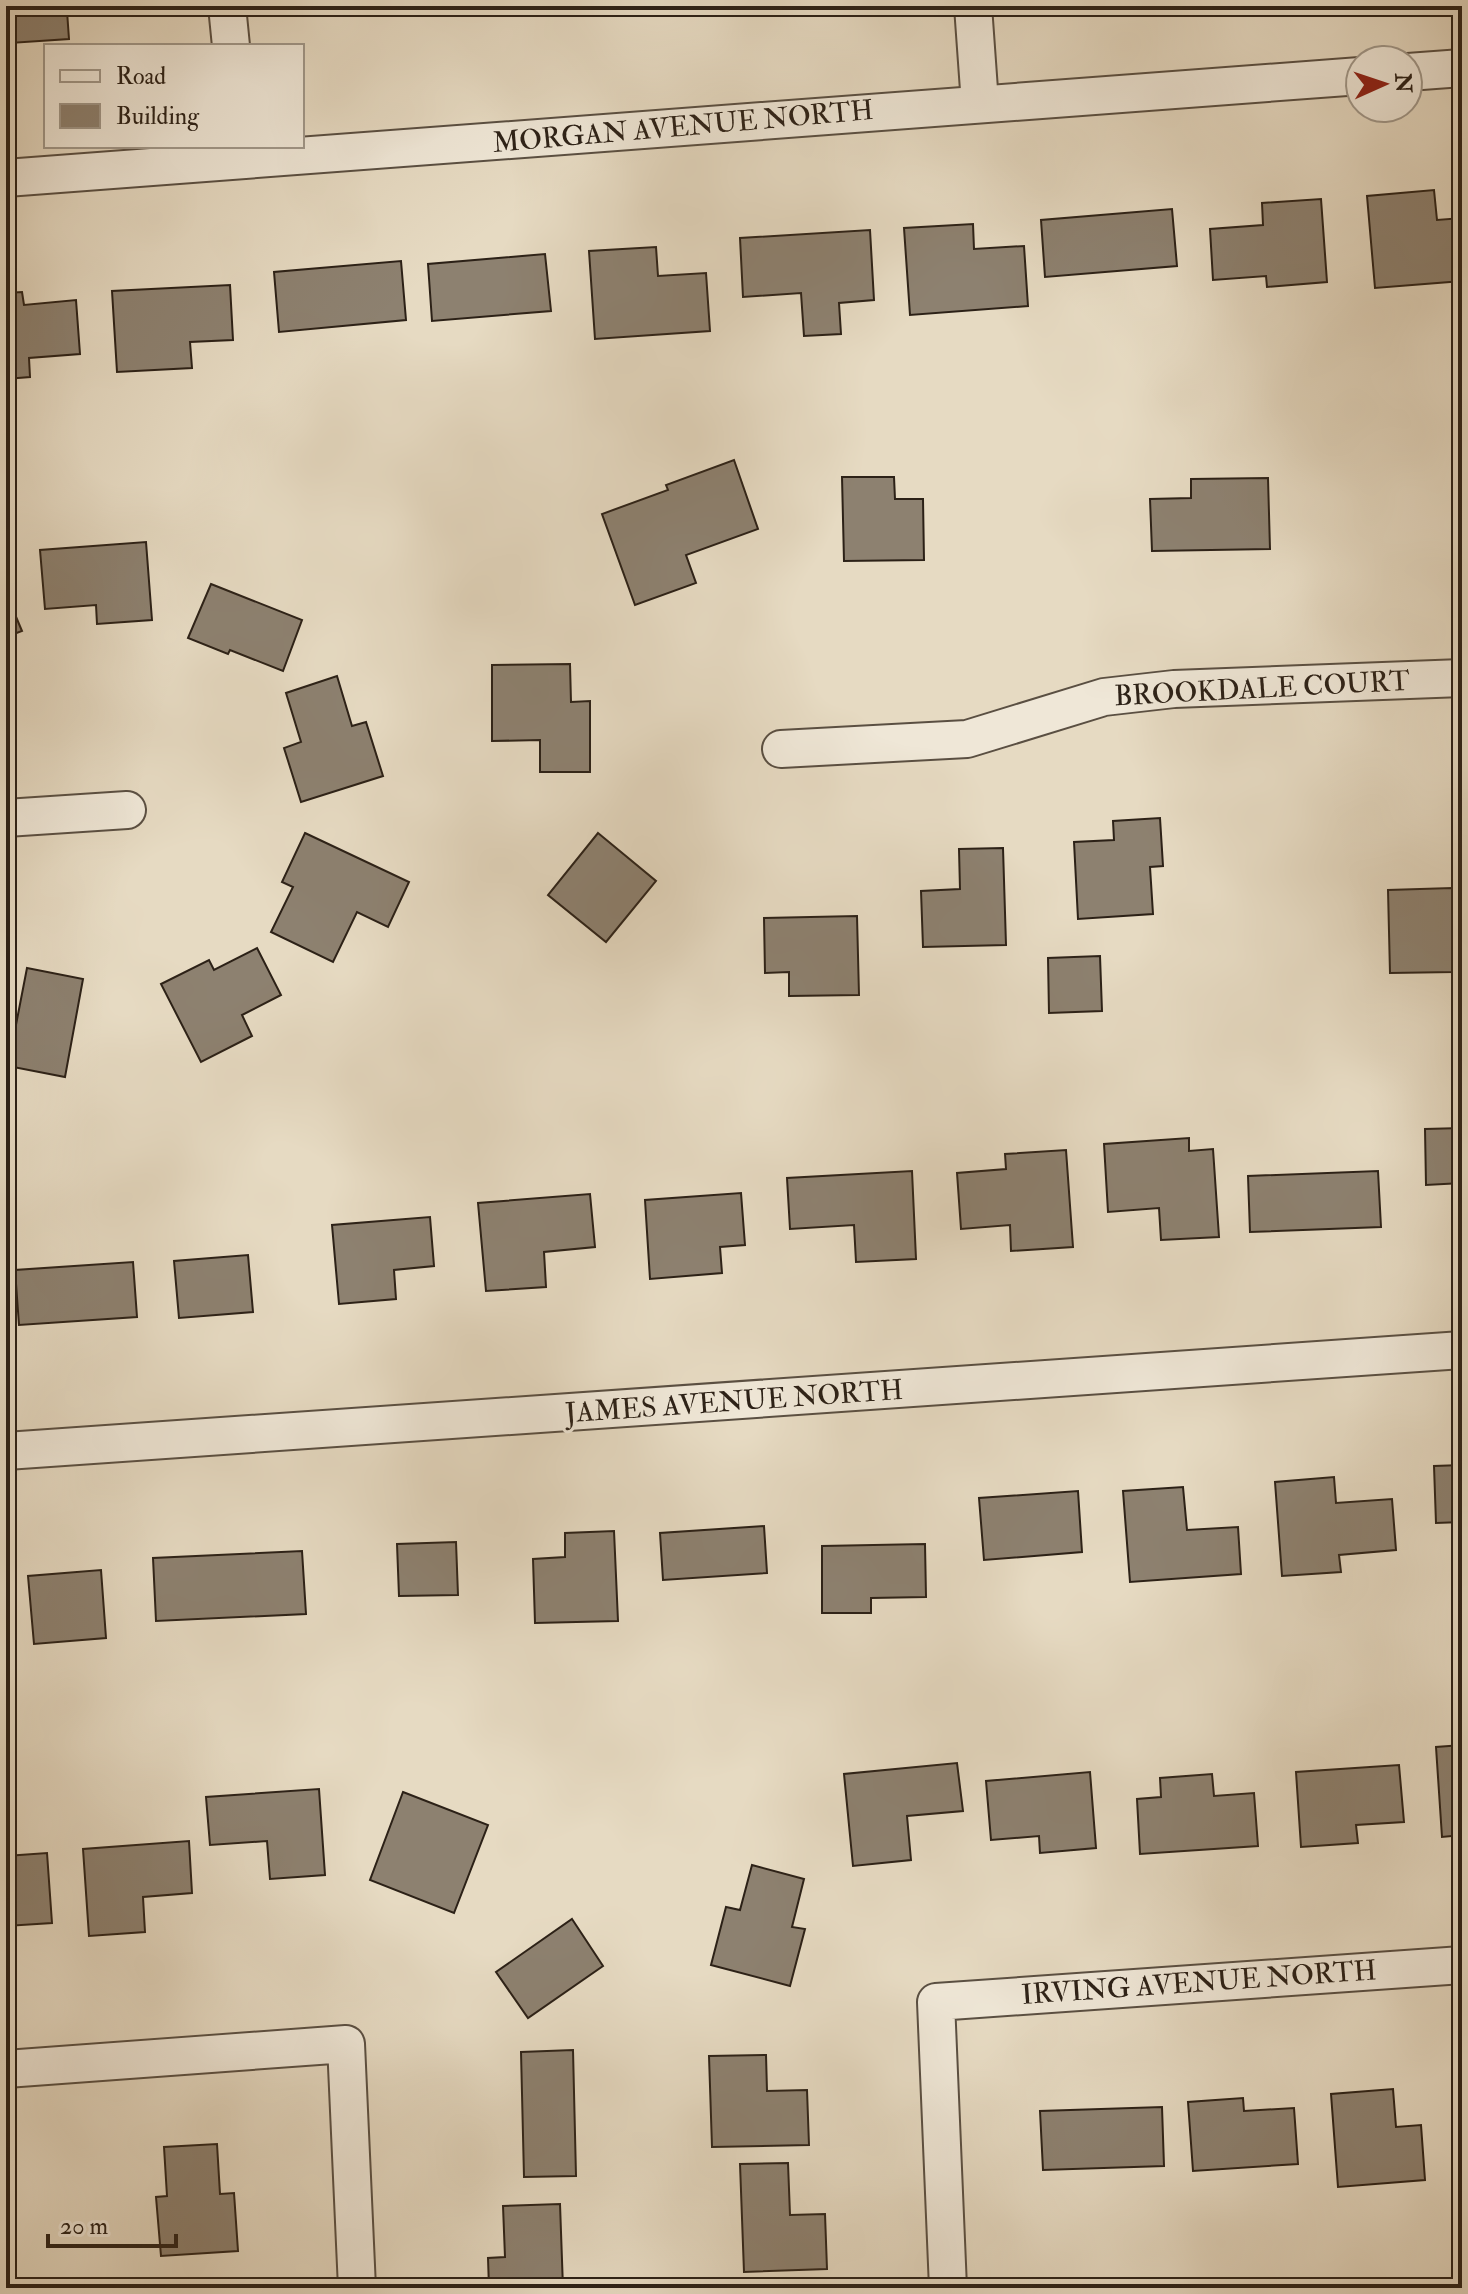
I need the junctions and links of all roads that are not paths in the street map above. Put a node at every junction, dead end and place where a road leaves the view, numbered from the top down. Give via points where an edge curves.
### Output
1 (227, 6) edge
2 (973, 6) edge
3 (231, 44) edge
4 (1462, 68) edge
5 (1424, 71) edge
6 (1344, 77) edge
7 (980, 104) junction
8 (239, 153) edge
9 (6, 178) edge
10 (1462, 678) edge
11 (781, 749) dead end
12 (127, 810) dead end
13 (6, 818) edge
14 (1462, 1350) edge
15 (6, 1451) edge
16 (1462, 1965) edge
17 (6, 2069) edge
18 (357, 2288) edge
19 (948, 2288) edge

1 - 3 street
2 - 7 street
4 - 5 street
6 - 7 street, MORGAN AVENUE NORTH
7 - 8 street, MORGAN AVENUE NORTH
8 - 9 street, MORGAN AVENUE NORTH
10 - 11 street, BROOKDALE COURT via 1174,689 1104,697 967,739
12 - 13 street
14 - 15 street, JAMES AVENUE NORTH
16 - 19 street, IRVING AVENUE NORTH via 936,2002
17 - 18 street via 346,2044

